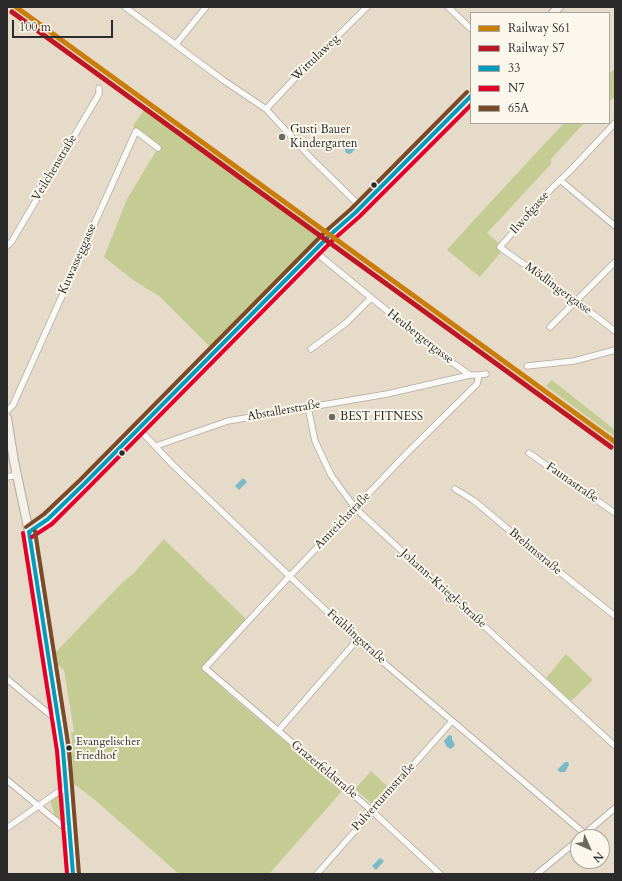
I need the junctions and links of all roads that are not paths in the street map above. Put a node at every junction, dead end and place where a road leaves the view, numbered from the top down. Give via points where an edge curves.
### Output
1 (125, 7) edge
2 (206, 7) edge
3 (367, 7) edge
4 (448, 7) edge
5 (470, 28) edge
6 (176, 44) junction
7 (99, 88) dead end
8 (470, 97) edge
9 (266, 109) junction
10 (615, 123) edge
11 (158, 148) dead end
12 (560, 180) junction
13 (361, 207) junction
14 (615, 226) edge
15 (7, 246) edge
16 (500, 247) joint
17 (314, 251) junction
18 (615, 262) edge
19 (372, 298) junction
20 (576, 301) junction
21 (550, 327) dead end
22 (615, 331) edge
23 (311, 349) dead end
24 (615, 350) edge
25 (527, 366) dead end
26 (486, 374) dead end
27 (470, 375) junction
28 (480, 375) junction
29 (308, 407) junction
30 (7, 411) edge
31 (7, 418) edge
32 (139, 429) junction
33 (156, 446) junction
34 (9, 448) edge
35 (529, 453) dead end
36 (17, 475) junction
37 (7, 477) edge
38 (455, 489) dead end
39 (355, 508) junction
40 (615, 513) edge
41 (29, 532) junction
42 (290, 576) junction
43 (615, 616) edge
44 (357, 640) junction
45 (205, 668) joint
46 (7, 679) edge
47 (452, 721) junction
48 (59, 723) junction
49 (278, 731) junction
50 (615, 746) edge
51 (7, 780) edge
52 (67, 789) junction
53 (39, 806) junction
54 (615, 808) edge
55 (372, 811) junction
56 (7, 828) edge
57 (576, 829) edge
58 (590, 829) edge
59 (70, 830) junction
60 (570, 847) edge
61 (73, 874) edge
62 (317, 874) edge
63 (440, 874) edge
64 (537, 874) edge

1 - 6 street
2 - 6 street
3 - 9 street, Wittulaweg
4 - 5 street
6 - 9 street
7 - 15 street, Veilchenstraße via 99,94
8 - 13 main road
9 - 13 street
10 - 12 street, Ilwofgasse
11 - 30 street, Kuwasseggasse via 136,131 13,405
12 - 14 street
12 - 16 street, Ilwofgasse
13 - 17 main road
16 - 20 street, Mödlingergasse
17 - 19 street, Heubergergasse
17 - 32 main road
18 - 20 street
19 - 23 street via 346,323
19 - 27 street, Heubergergasse via 440,354
20 - 21 street
20 - 22 street, Mödlingergasse
24 - 25 street via 574,361
26 - 28 street, Abstallerstraße
27 - 28 street, Abstallerstraße
27 - 29 street, Abstallerstraße via 387,394
28 - 39 street, Amreichstraße via 477,384
29 - 33 street, Abstallerstraße via 228,421
29 - 39 street, Johann-Kriegl-Straße via 316,441 331,475
31 - 34 main road
32 - 33 street, Frühlingstraße
32 - 41 main road via 48,519
33 - 42 street, Frühlingstraße
34 - 36 main road
35 - 40 street, Faunastraße
36 - 37 street
36 - 41 main road
38 - 43 street, Brehmstraße via 473,500
39 - 42 street, Amreichstraße
39 - 50 street, Johann-Kriegl-Straße
41 - 48 main road
42 - 44 street, Frühlingstraße
42 - 45 street, Amreichstraße
44 - 47 street, Frühlingstraße
44 - 49 street
45 - 49 street, Grazerfeldstraße
46 - 48 street
47 - 55 street, Pulverturmstraße
47 - 57 street, Frühlingstraße
48 - 52 main road
49 - 55 street, Grazerfeldstraße
51 - 53 street
52 - 53 street via 58,792
52 - 59 main road
53 - 56 street
53 - 59 street
54 - 58 street
55 - 62 street, Pulverturmstraße
55 - 63 street, Grazerfeldstraße
59 - 61 main road
60 - 64 street

